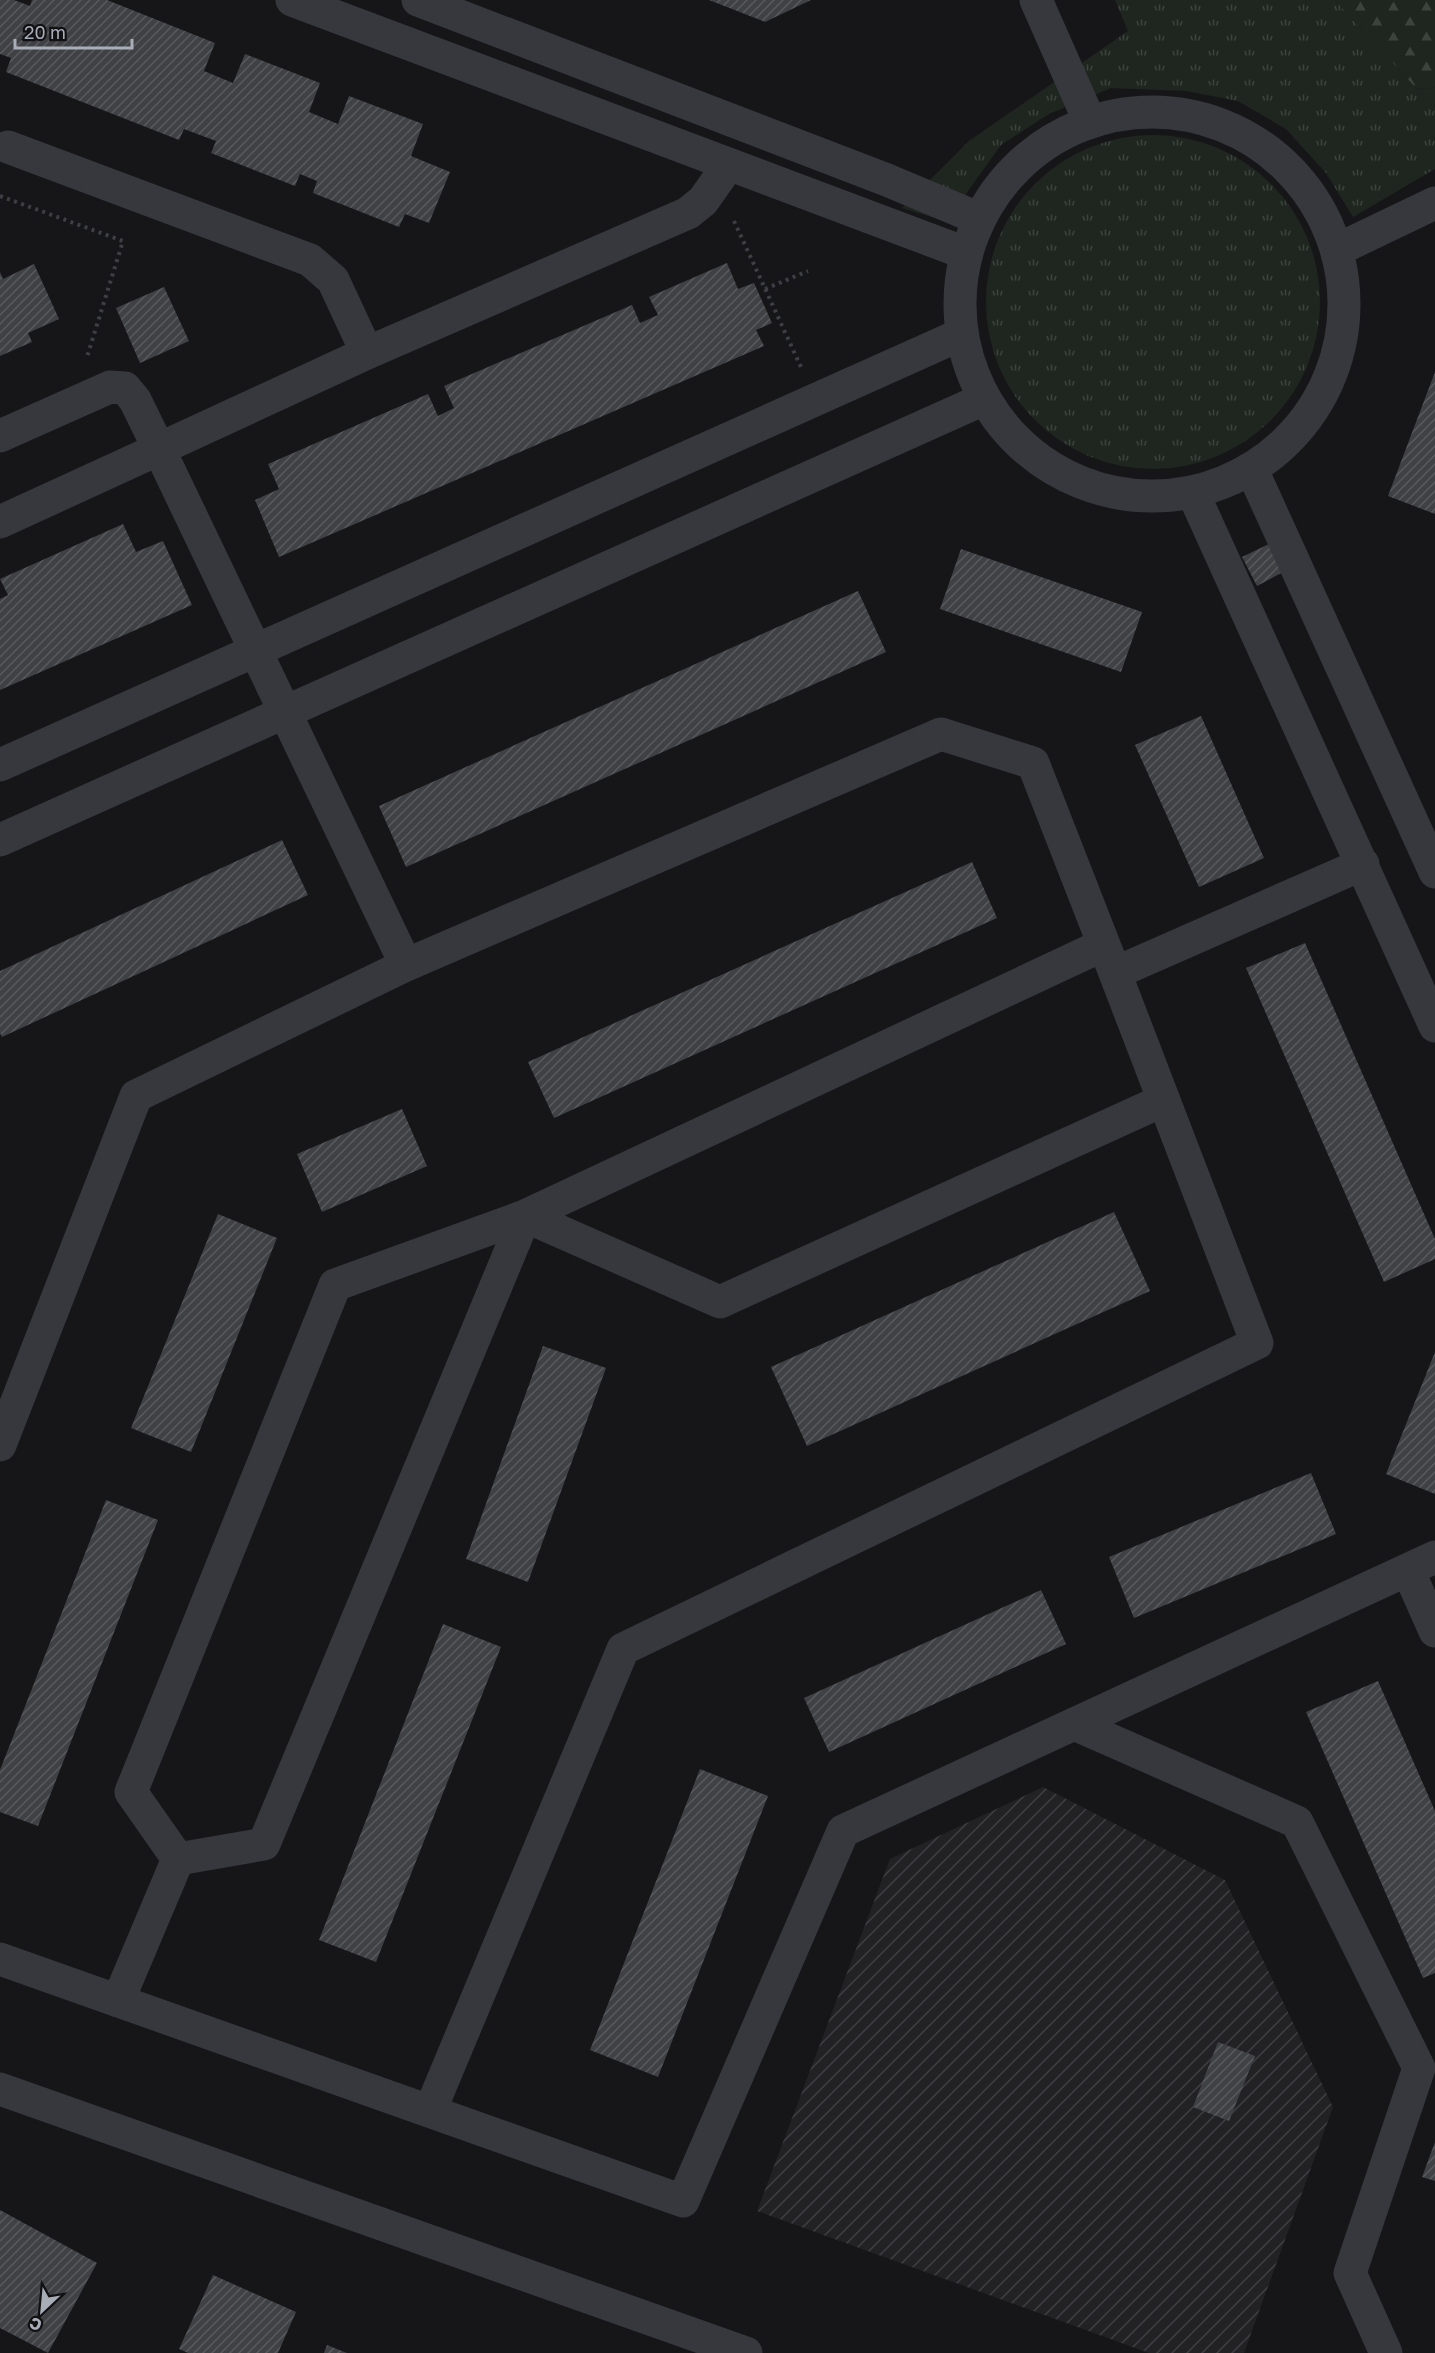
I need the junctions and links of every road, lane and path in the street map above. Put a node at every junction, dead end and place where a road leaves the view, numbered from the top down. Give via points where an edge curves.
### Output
1 (292, 0) edge
2 (417, 0) edge
3 (1036, 0) edge
4 (1089, 120) junction
5 (3, 151) edge
6 (729, 164) junction
7 (710, 191) junction
8 (0, 196) edge
9 (1435, 203) edge
10 (980, 219) junction
11 (1339, 249) junction
12 (965, 253) junction
13 (808, 271) dead end
14 (765, 289) junction
15 (963, 334) junction
16 (367, 353) junction
17 (984, 399) junction
18 (816, 400) junction
19 (73, 403) junction
20 (0, 436) edge
21 (159, 449) junction
22 (1252, 470) junction
23 (1193, 493) junction
24 (0, 522) edge
25 (255, 651) junction
26 (285, 713) junction
27 (0, 765) edge
28 (1425, 824) edge
29 (0, 840) edge
30 (1363, 864) junction
31 (1435, 872) edge
32 (1109, 959) junction
33 (406, 965) junction
34 (1435, 1026) edge
35 (1164, 1100) junction
36 (525, 1216) junction
37 (0, 1445) edge
38 (1421, 1563) edge
39 (1435, 1631) edge
40 (1074, 1724) junction
41 (178, 1858) junction
42 (0, 1959) edge
43 (118, 2001) junction
44 (0, 2089) edge
45 (430, 2111) junction
46 (746, 2353) edge
47 (1386, 2353) edge

1 - 6 street
2 - 10 street
3 - 4 street
4 - 10 street via 1034,150 991,195
4 - 11 street via 1150,110 1212,119 1268,148 1312,193
5 - 16 street via 310,260 333,280
6 - 7 street
6 - 12 street
7 - 14 path via 726,204
7 - 16 street via 688,213
8 - 19 path via 123,241
9 - 11 street
10 - 12 street
11 - 22 street via 1346,312 1333,375 1301,429
12 - 15 street via 958,302
13 - 14 path
14 - 18 path
15 - 17 street via 964,353
15 - 18 street
16 - 21 street
17 - 23 street via 1022,447 1073,481 1132,496
17 - 26 street
18 - 25 street
19 - 20 street
19 - 21 street via 110,387 125,388
21 - 24 street
21 - 25 street
22 - 23 street
22 - 28 street
23 - 30 street
25 - 26 street
25 - 27 street
26 - 29 street
26 - 33 street
28 - 31 street
30 - 32 street
30 - 34 street
32 - 33 street via 1033,762 941,734
32 - 35 street
32 - 36 street
33 - 37 street via 136,1096
35 - 36 street via 720,1302
35 - 45 street via 1257,1343 623,1649
36 - 41 street via 264,1844
36 - 41 street via 335,1285 132,1792
38 - 39 street
38 - 40 street
40 - 45 street via 843,1831 683,2201
40 - 47 street via 1297,1822 1414,2057 1419,2068 1350,2273
41 - 43 street
42 - 43 street
43 - 45 street
44 - 46 street

